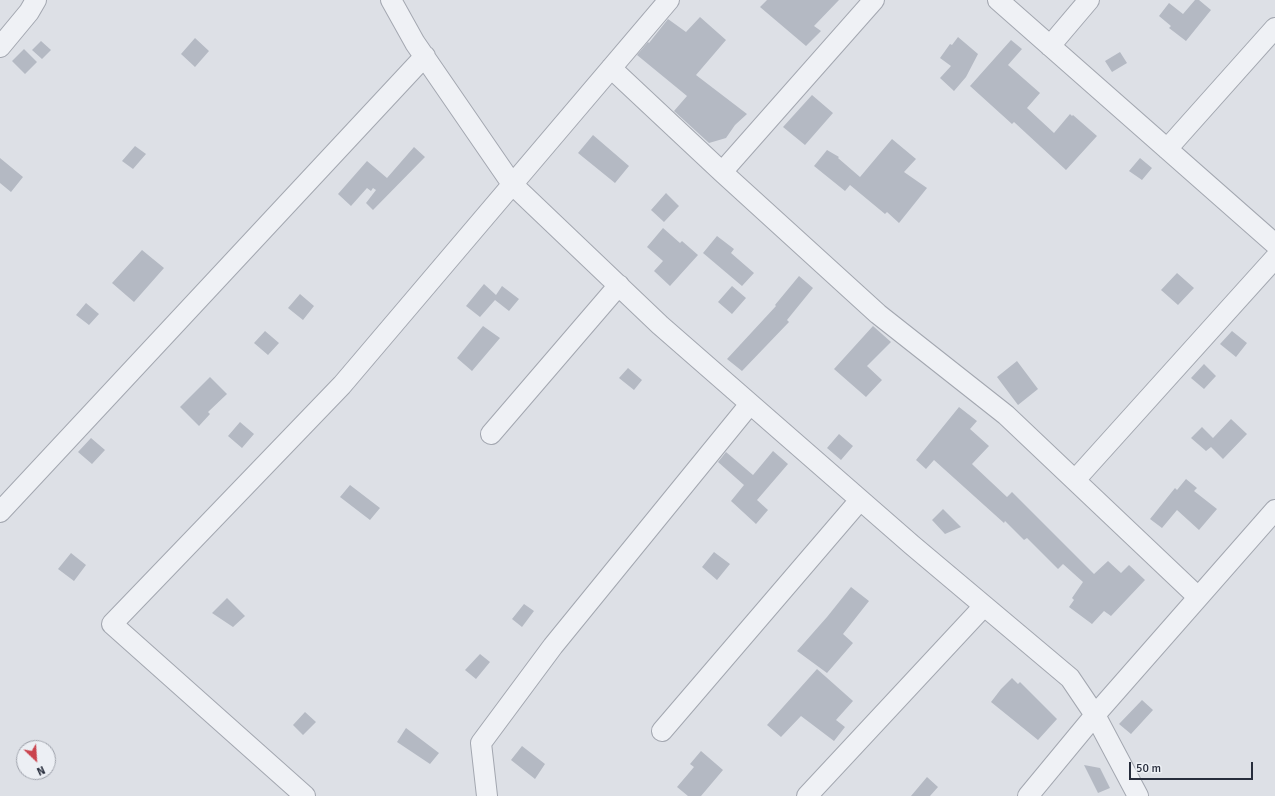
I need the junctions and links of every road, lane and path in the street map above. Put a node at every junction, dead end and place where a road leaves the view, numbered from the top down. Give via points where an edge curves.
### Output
1 (36, 0) edge
2 (391, 0) edge
3 (669, 0) edge
4 (874, 0) edge
5 (998, 0) edge
6 (1089, 0) edge
7 (1275, 28) edge
8 (1050, 46) junction
9 (0, 47) edge
10 (424, 56) junction
11 (611, 68) junction
12 (1167, 149) junction
13 (722, 172) junction
14 (512, 184) junction
15 (1275, 244) edge
16 (1275, 258) edge
17 (619, 285) junction
18 (750, 404) junction
19 (491, 434) dead end
20 (1075, 480) junction
21 (860, 500) junction
22 (1275, 510) edge
23 (0, 512) edge
24 (1198, 597) junction
25 (984, 606) junction
26 (1095, 715) junction
27 (662, 731) dead end
28 (305, 796) edge
29 (487, 796) edge
30 (807, 796) edge
31 (1028, 796) edge
32 (1138, 796) edge

1 - 9 street
2 - 10 street
3 - 11 street
4 - 13 street
5 - 8 street
6 - 8 street
7 - 12 street
8 - 12 street
10 - 14 street
10 - 23 street
11 - 13 street
11 - 14 street
12 - 15 street
13 - 20 street via 878,314 1006,415
14 - 17 street
14 - 28 street via 342,385 112,624
16 - 20 street
17 - 18 street via 660,325
17 - 19 street
18 - 21 street
18 - 29 street via 554,646 481,743
20 - 24 street
21 - 25 street
21 - 27 street
22 - 24 street
24 - 26 street
25 - 26 street via 1070,678
25 - 30 street
26 - 31 street
26 - 32 street

